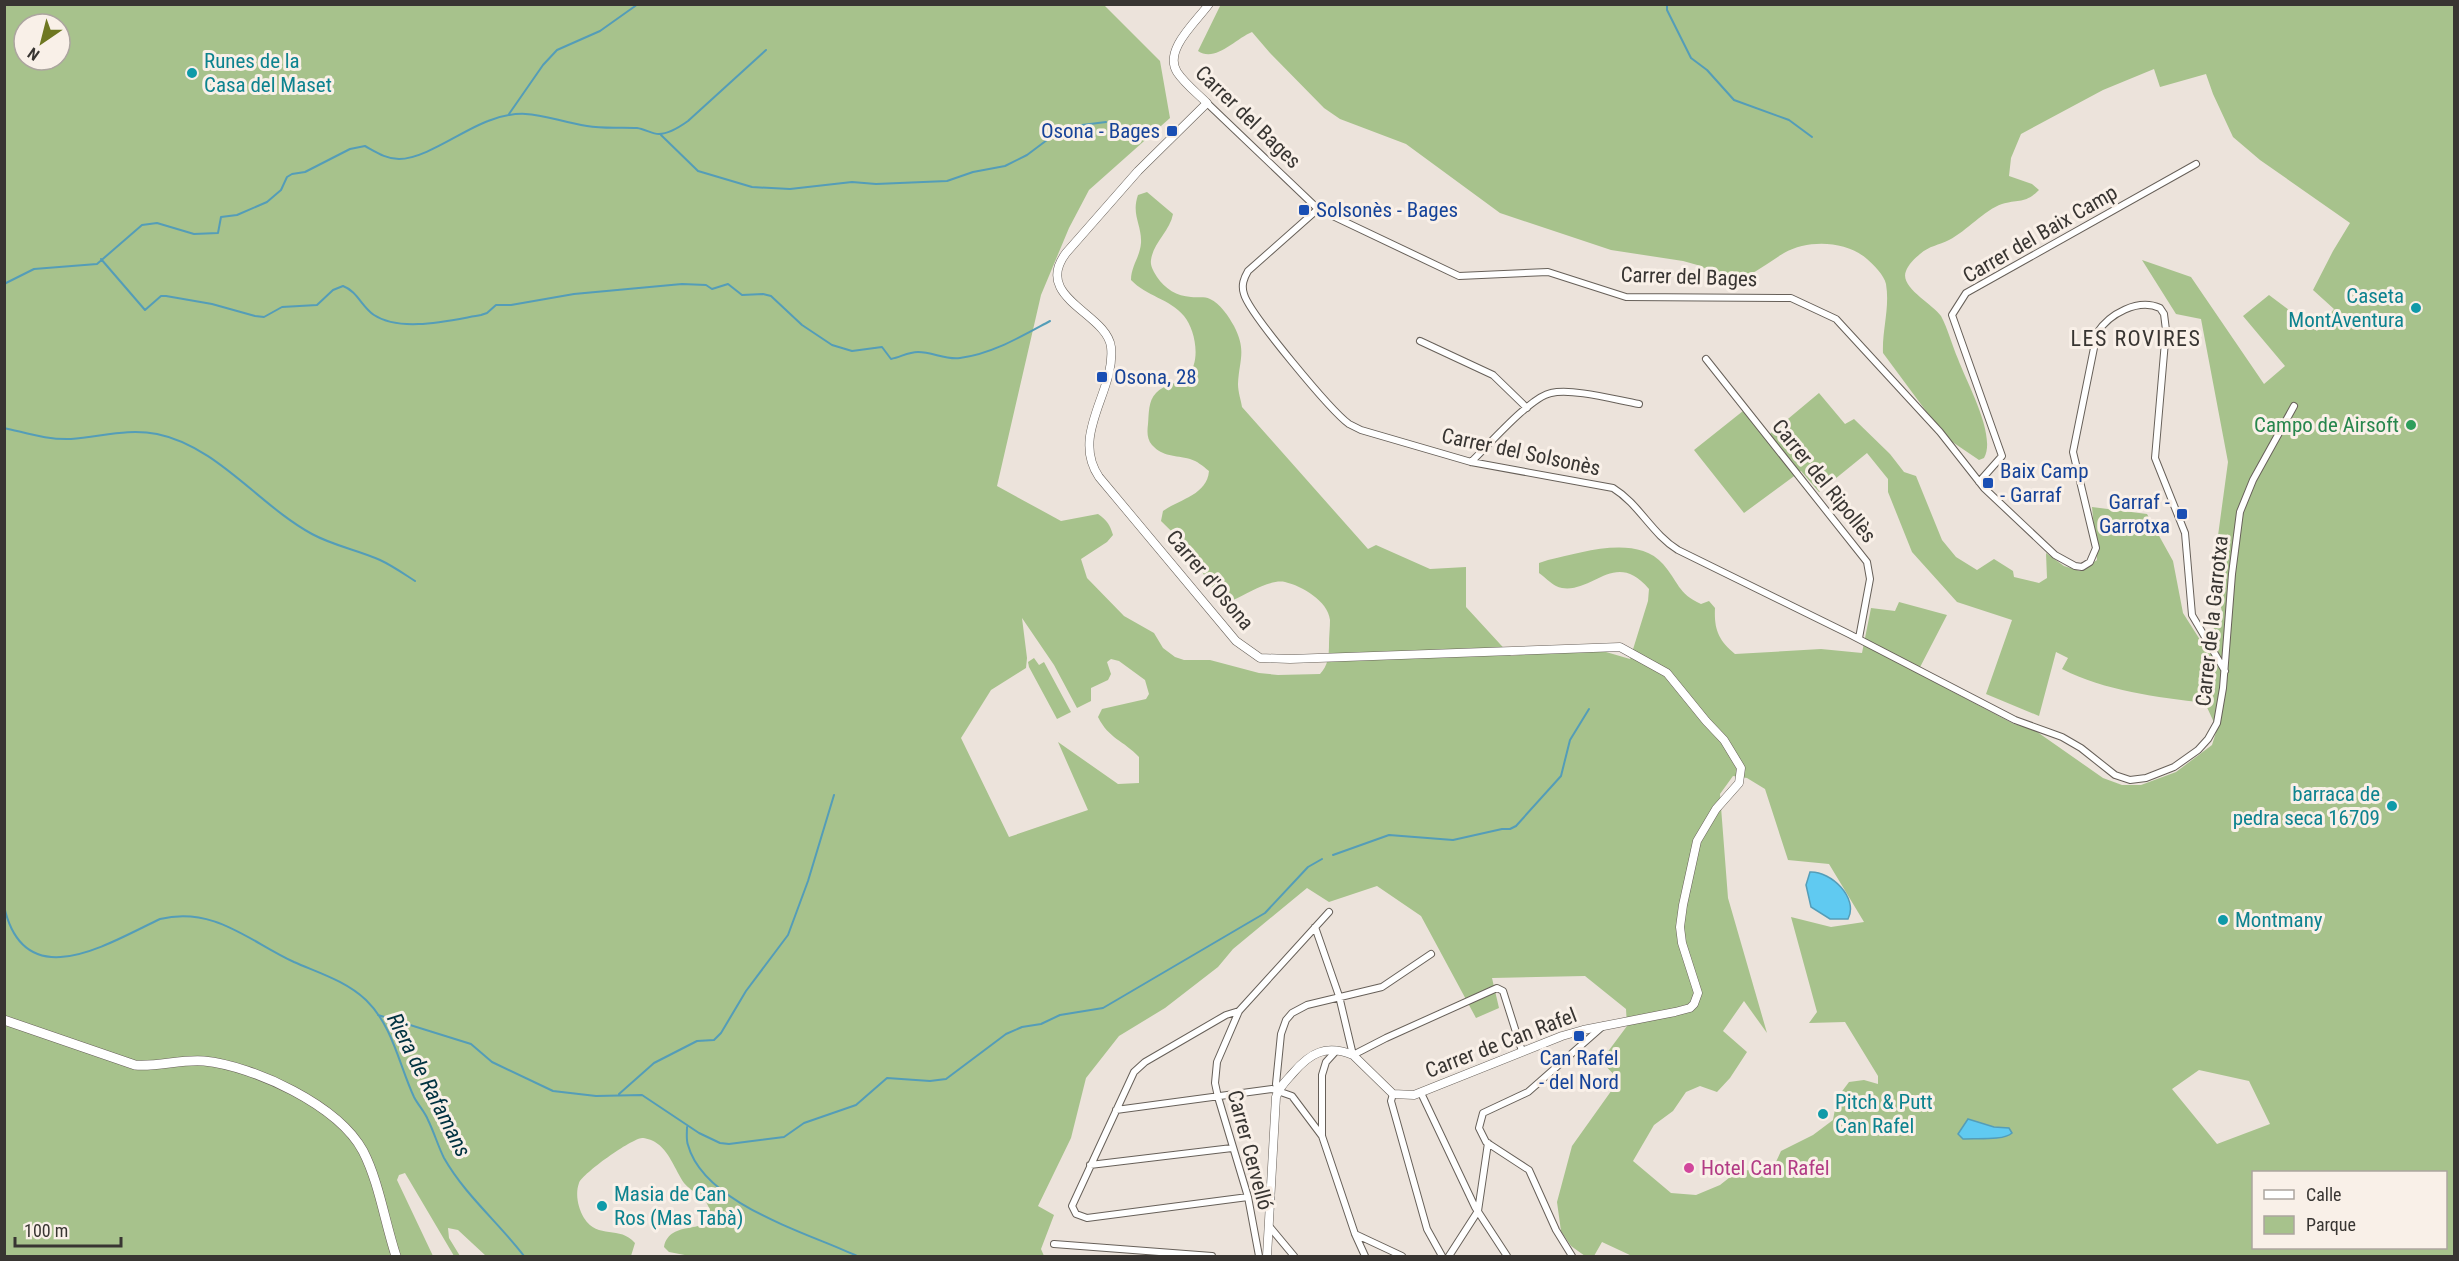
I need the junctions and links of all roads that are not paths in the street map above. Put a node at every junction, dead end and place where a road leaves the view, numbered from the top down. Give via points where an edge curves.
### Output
1 (1209, 4) edge
2 (1207, 103) junction
3 (2196, 164) dead end
4 (1318, 209) junction
5 (1420, 341) dead end
6 (1706, 359) dead end
7 (1639, 404) dead end
8 (2294, 406) dead end
9 (1527, 408) junction
10 (1471, 462) junction
11 (1982, 485) junction
12 (1858, 638) junction
13 (2225, 671) junction
14 (1739, 783) joint
15 (1329, 912) dead end
16 (1316, 927) junction
17 (1431, 954) dead end
18 (1339, 996) junction
19 (1239, 1011) junction
20 (4, 1020) edge
21 (1603, 1026) junction
22 (1336, 1051) junction
23 (1522, 1051) junction
24 (1353, 1055) junction
25 (1278, 1091) junction
26 (1421, 1093) junction
27 (1393, 1094) junction
28 (1218, 1097) junction
29 (1116, 1110) junction
30 (1322, 1136) junction
31 (1488, 1143) junction
32 (1232, 1148) junction
33 (1090, 1165) junction
34 (1248, 1197) junction
35 (1478, 1211) junction
36 (1269, 1226) junction
37 (1354, 1234) junction
38 (1054, 1244) dead end
39 (396, 1257) edge
40 (1212, 1257) edge
41 (1259, 1257) edge
42 (1268, 1257) edge
43 (1294, 1257) edge
44 (1365, 1257) edge
45 (1402, 1257) edge
46 (1442, 1257) edge
47 (1449, 1257) edge
48 (1507, 1257) edge
49 (1572, 1257) edge

1 - 2 street, Carrer del Bages via 1173,58 1179,74
2 - 4 street, Carrer del Bages
2 - 14 street, Carrer d'Osona via 1138,171 1058,266 1058,279 1065,295 1103,331 1110,344 1110,359 1089,446 1099,477 1236,641 1254,655 1290,659 1620,647 1666,673 1730,747 1741,768
3 - 11 street, Carrer del Baix Camp via 1966,293 1952,315 2002,456
4 - 10 street, Carrer del Solsonès via 1246,274 1243,290 1250,307 1349,424
4 - 11 street, Carrer del Bages via 1459,276 1548,272 1626,297 1791,298 1836,318 1940,432
5 - 9 street via 1493,375
6 - 12 street, Carrer del Ripollès via 1867,562 1870,579
7 - 9 street via 1561,392 1544,395
8 - 13 street, Carrer de la Garrotxa via 2240,512
9 - 10 street
10 - 12 street, Carrer del Solsonès via 1613,488 1670,545
11 - 13 street, Carrer del Bages via 2055,555 2075,566 2090,562 2096,548 2095,537 2073,452 2094,344 2104,324 2125,310 2148,304 2160,308 2166,330 2155,458 2186,533 2192,615
12 - 13 street, Carrer de la Garrotxa via 2006,716 2062,736 2115,775 2130,780 2174,767 2203,746 2220,714
14 - 21 street, Carrer de Can Rafel via 1702,830 1683,905 1681,935 1697,998 1684,1010
15 - 16 street, Carrer Cervelló
16 - 18 street
16 - 19 street, Carrer Cervelló
17 - 18 street via 1382,987
18 - 24 street
18 - 25 street via 1307,1005 1286,1020 1280,1045
19 - 28 street, Carrer Cervelló via 1217,1062
19 - 29 street via 1145,1062 1134,1072
20 - 39 main road via 135,1065 195,1061 225,1065 263,1076 294,1091 340,1124 360,1145
21 - 23 street, Carrer de Can Rafel
21 - 31 street via 1528,1092 1483,1113 1479,1128
22 - 24 street
22 - 25 street via 1311,1055
22 - 30 street via 1326,1062 1322,1075
23 - 24 street via 1503,991 1497,988
23 - 26 street, Carrer de Can Rafel
24 - 27 street
25 - 28 street
25 - 30 street via 1292,1096
25 - 36 street
26 - 27 street, Carrer de Can Rafel
26 - 35 street
27 - 46 street via 1391,1101 1424,1219
28 - 29 street
28 - 32 street, Carrer Cervelló
29 - 33 street
30 - 37 street
31 - 35 street
31 - 49 street via 1529,1170
32 - 33 street
32 - 34 street, Carrer Cervelló
33 - 34 street via 1072,1206 1076,1214 1087,1218
34 - 41 street, Carrer Cervelló
35 - 47 street
35 - 48 street
36 - 42 street
36 - 43 street
37 - 44 street
37 - 45 street
38 - 40 street

